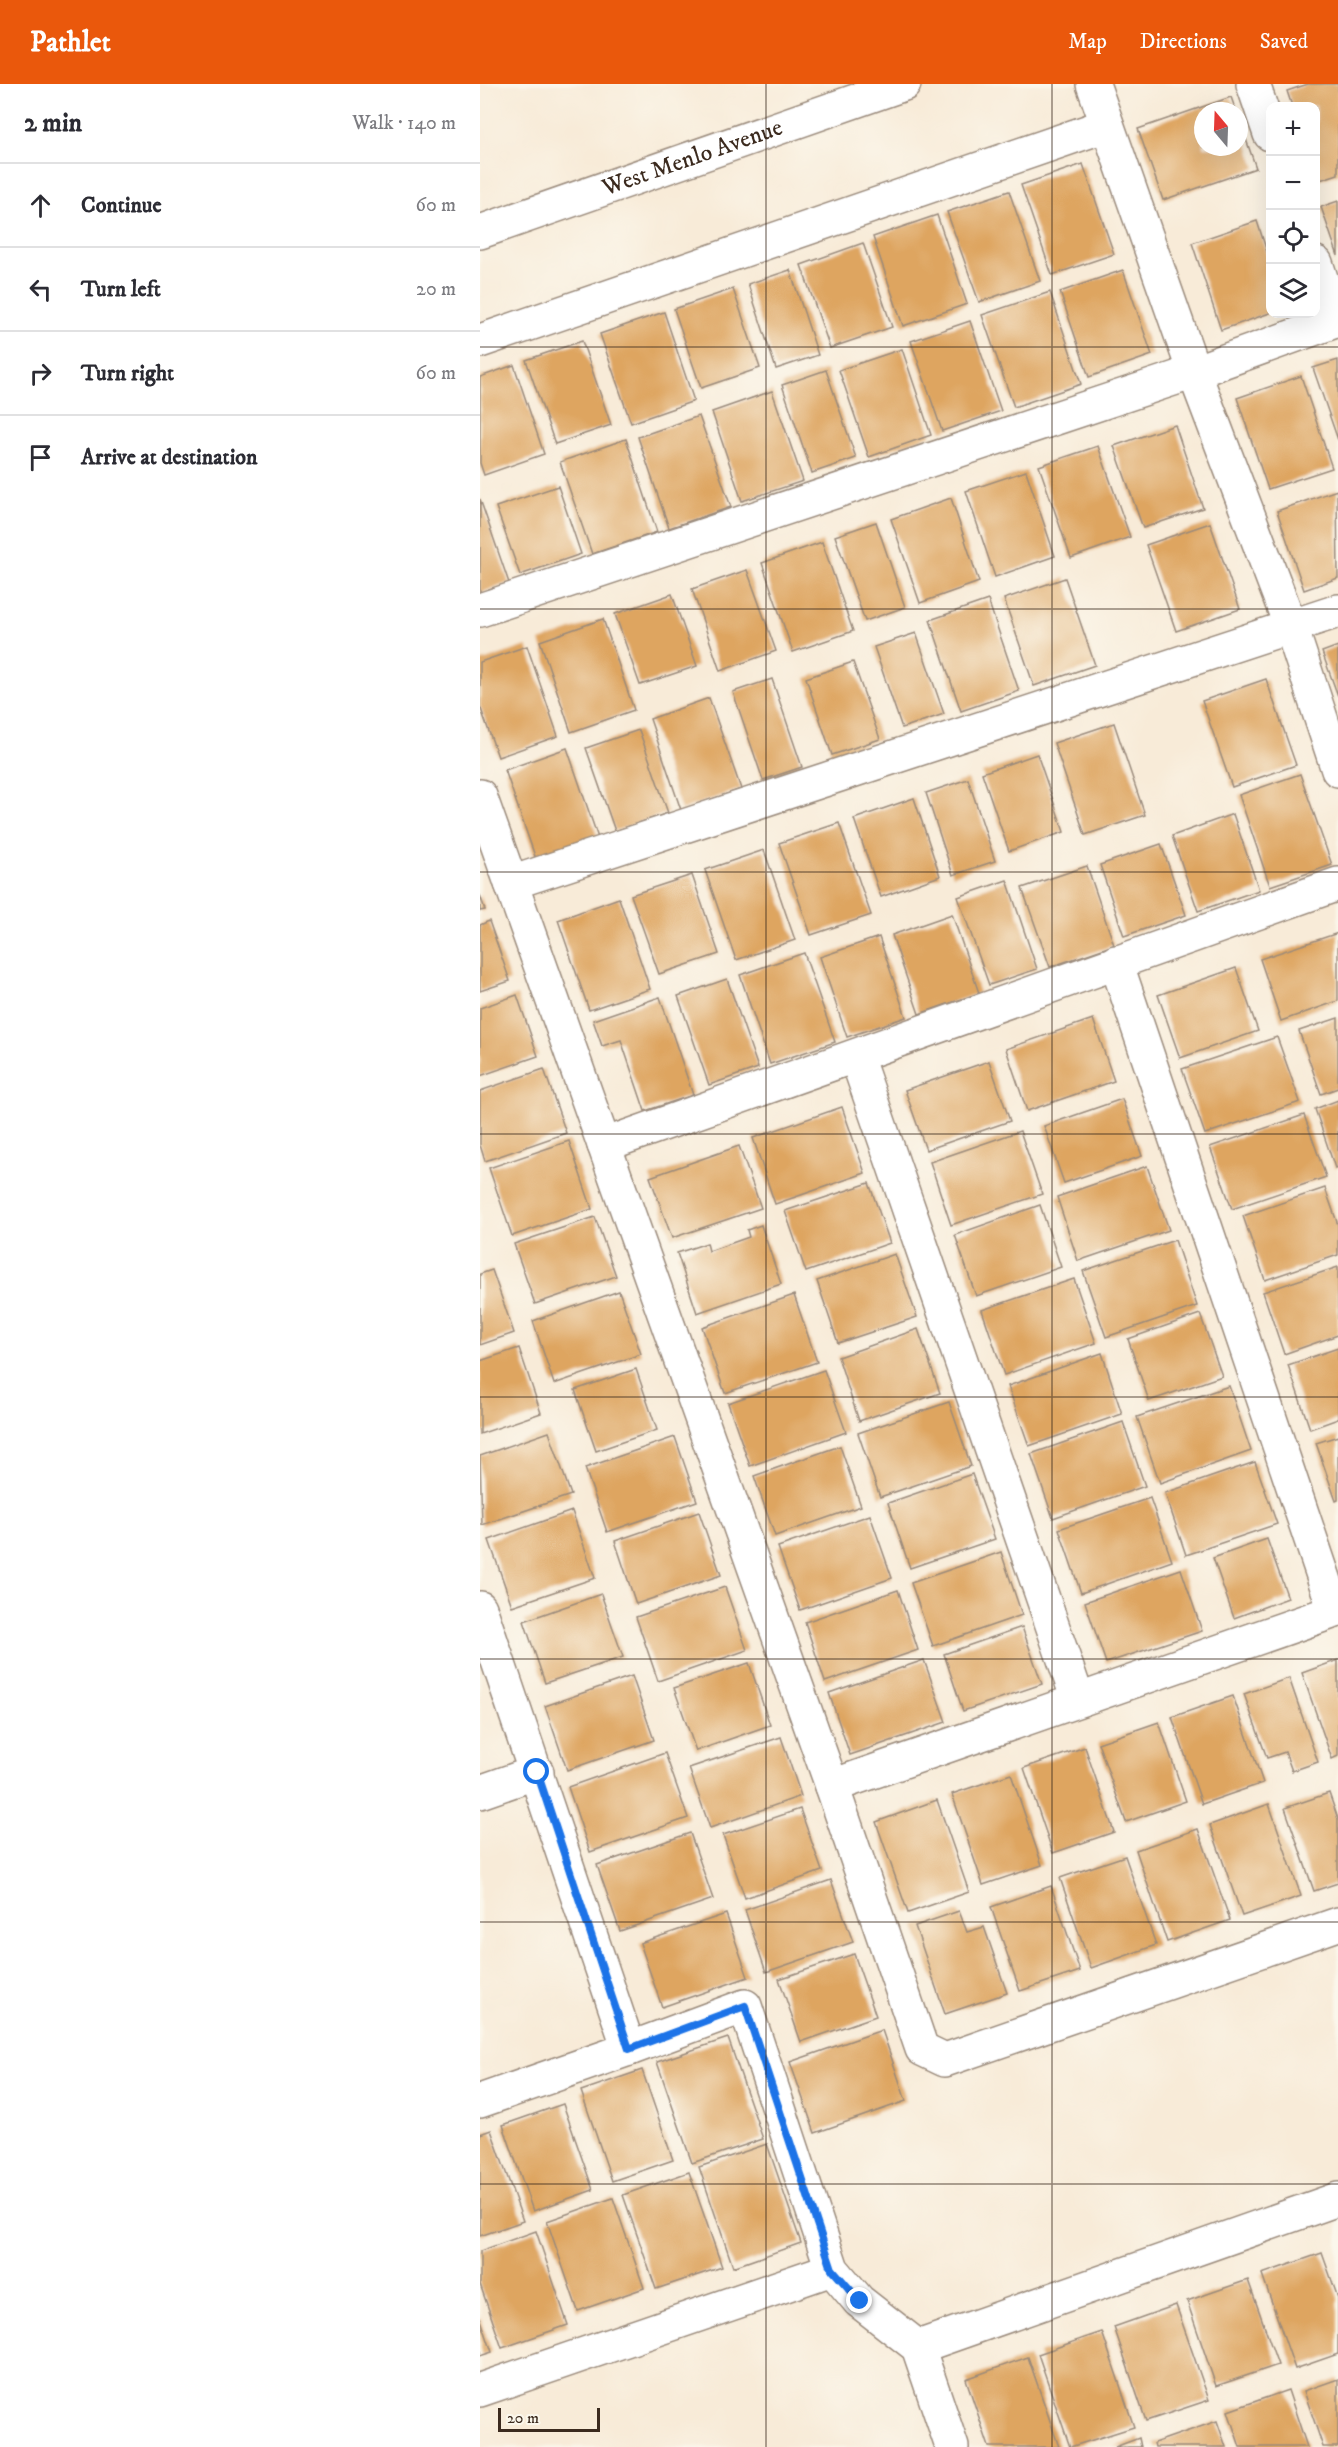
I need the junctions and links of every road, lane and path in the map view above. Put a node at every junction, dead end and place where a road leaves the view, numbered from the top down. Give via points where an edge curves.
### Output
1 (904, 84) edge
2 (1093, 84) edge
3 (1253, 84) edge
4 (1266, 122) edge
5 (1107, 125) junction
6 (480, 232) edge
7 (1320, 275) edge
8 (1337, 320) edge
9 (480, 341) edge
10 (1194, 372) junction
11 (480, 610) edge
12 (1338, 611) edge
13 (1291, 627) junction
14 (1338, 770) edge
15 (480, 796) edge
16 (511, 883) junction
17 (1338, 884) edge
18 (1116, 962) junction
19 (856, 1056) junction
20 (604, 1145) junction
21 (480, 1608) edge
22 (1336, 1610) edge
23 (1078, 1700) junction
24 (537, 1772) junction
25 (832, 1786) junction
26 (480, 1792) edge
27 (1338, 1924) edge
28 (629, 2049) junction
29 (480, 2101) edge
30 (1338, 2199) edge
31 (832, 2269) junction
32 (918, 2347) junction
33 (480, 2390) edge
34 (952, 2447) edge

1 - 6 main road, West Menlo Avenue
2 - 5 main road
3 - 4 main road
5 - 9 main road
5 - 10 main road
7 - 8 main road
8 - 10 main road
10 - 11 main road
10 - 13 main road
12 - 13 main road
13 - 14 main road
13 - 16 main road
15 - 16 main road
16 - 20 main road
17 - 18 main road
18 - 19 main road
18 - 22 main road
19 - 20 main road
19 - 23 main road
20 - 25 main road
21 - 24 main road
22 - 23 main road
23 - 25 main road
24 - 26 main road
24 - 28 main road
25 - 27 main road via 922,2049 945,2060
28 - 29 main road
28 - 31 main road via 745,2006
30 - 32 main road
31 - 32 main road via 860,2301
31 - 33 main road
32 - 34 main road

